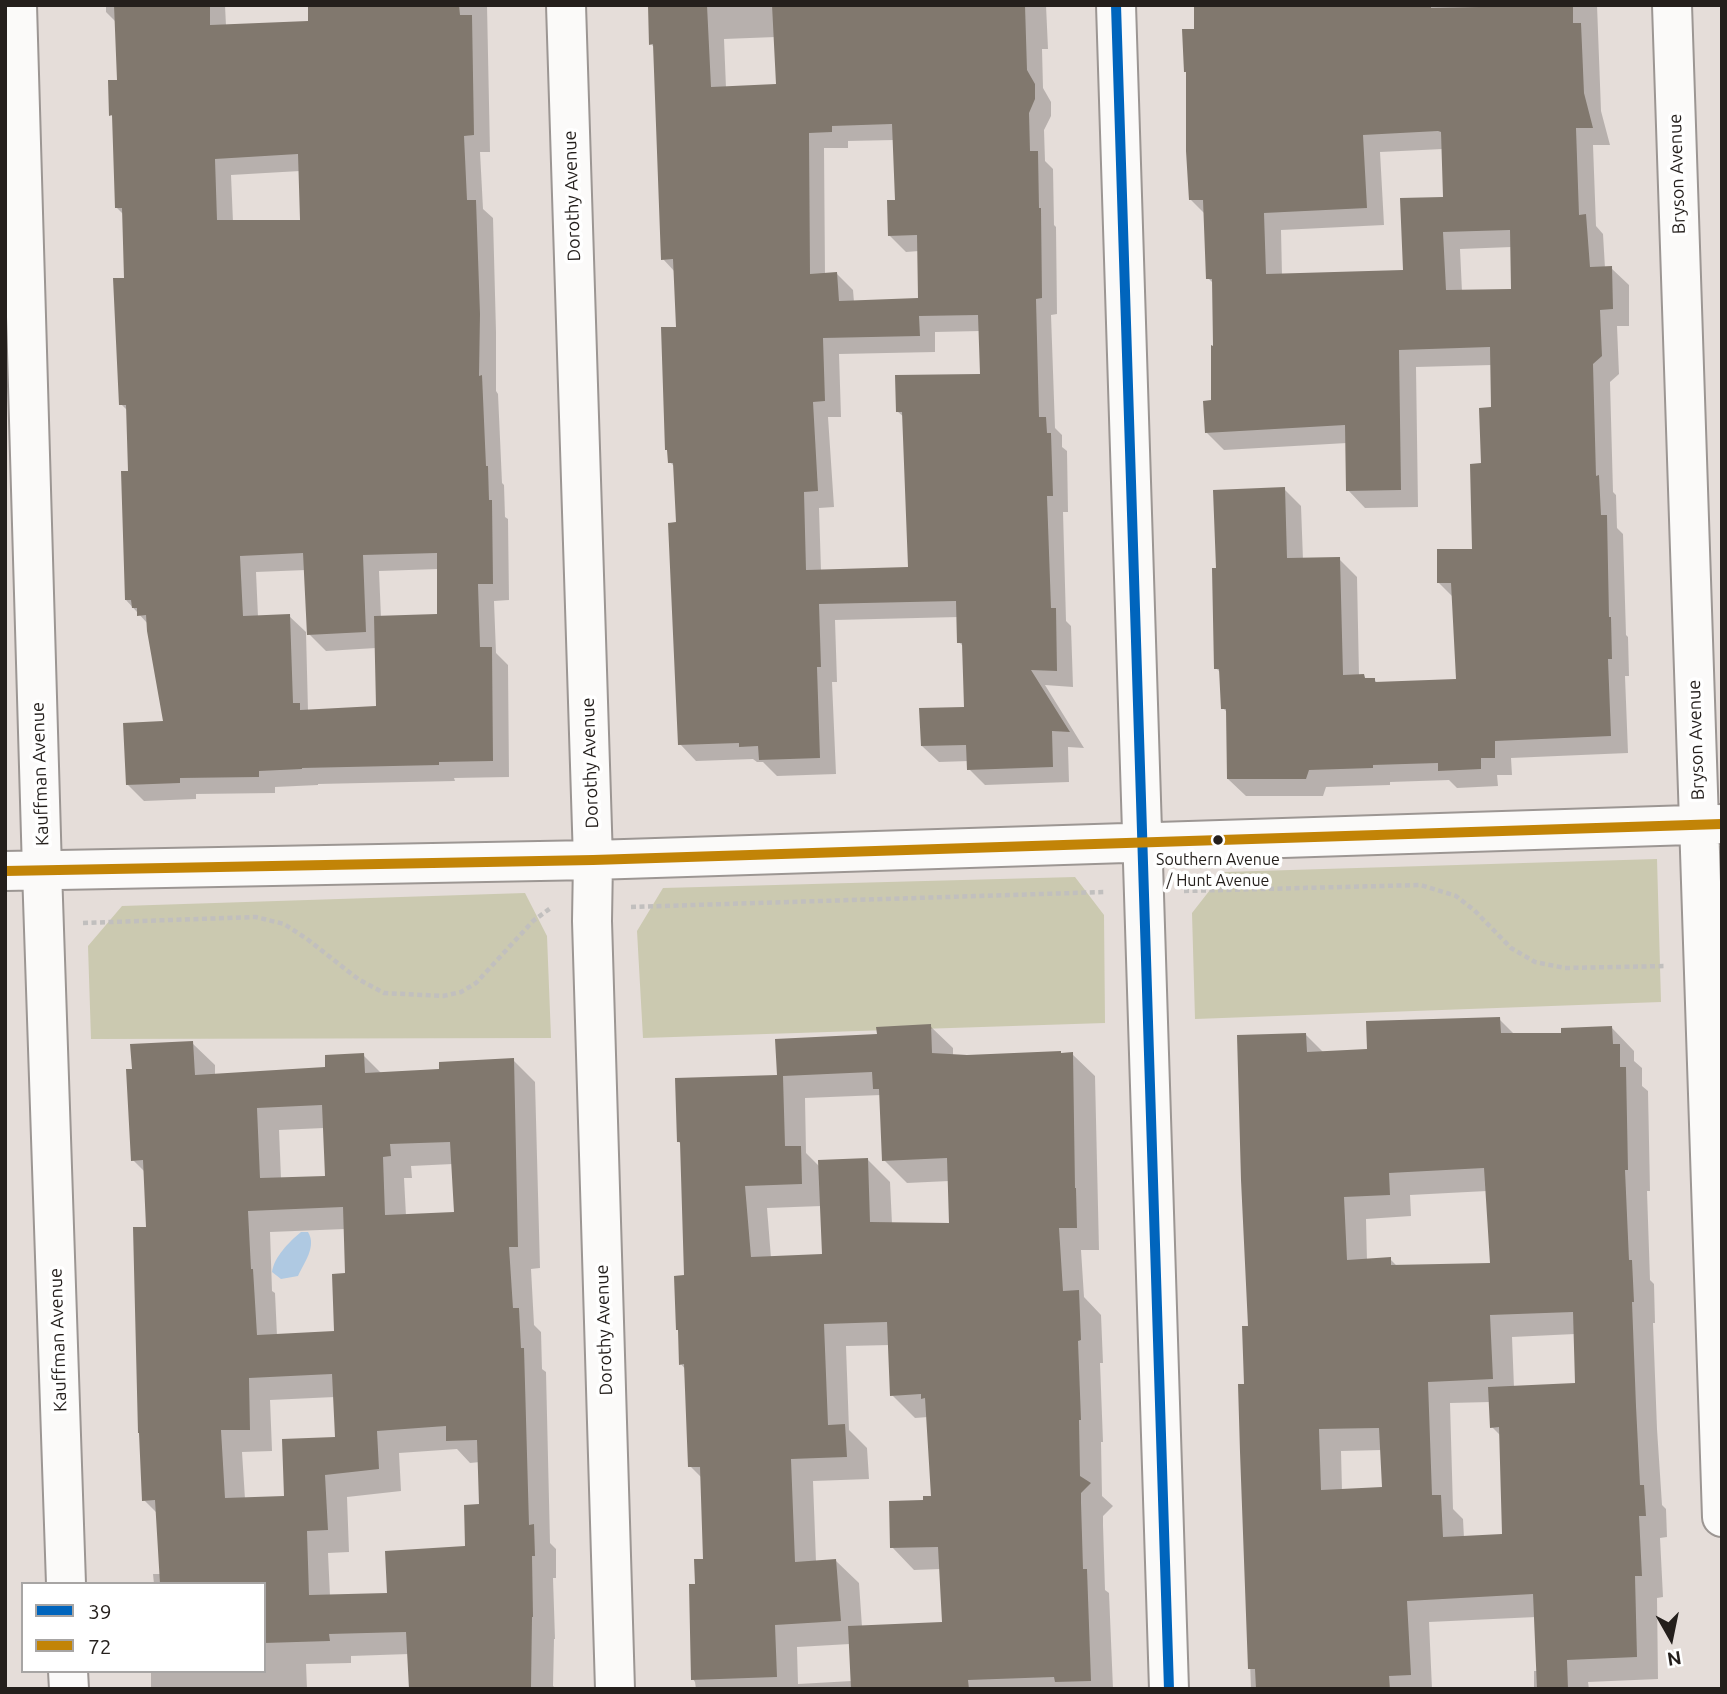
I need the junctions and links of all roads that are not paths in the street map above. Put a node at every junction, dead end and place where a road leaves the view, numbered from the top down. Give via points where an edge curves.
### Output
1 (17, 5) edge
2 (566, 5) edge
3 (1116, 5) edge
4 (1672, 5) edge
5 (1710, 825) edge
6 (1141, 842) junction
7 (593, 860) junction
8 (24, 871) edge
9 (1722, 1517) edge
10 (66, 1582) edge
11 (615, 1689) edge
12 (1169, 1689) edge

1 - 8 street, Kauffman Avenue
2 - 7 street, Dorothy Avenue
3 - 6 street
4 - 5 street, Bryson Avenue
5 - 6 street
5 - 9 street, Bryson Avenue
6 - 7 street
6 - 12 street
7 - 8 street
7 - 11 street, Dorothy Avenue
8 - 10 street, Kauffman Avenue

